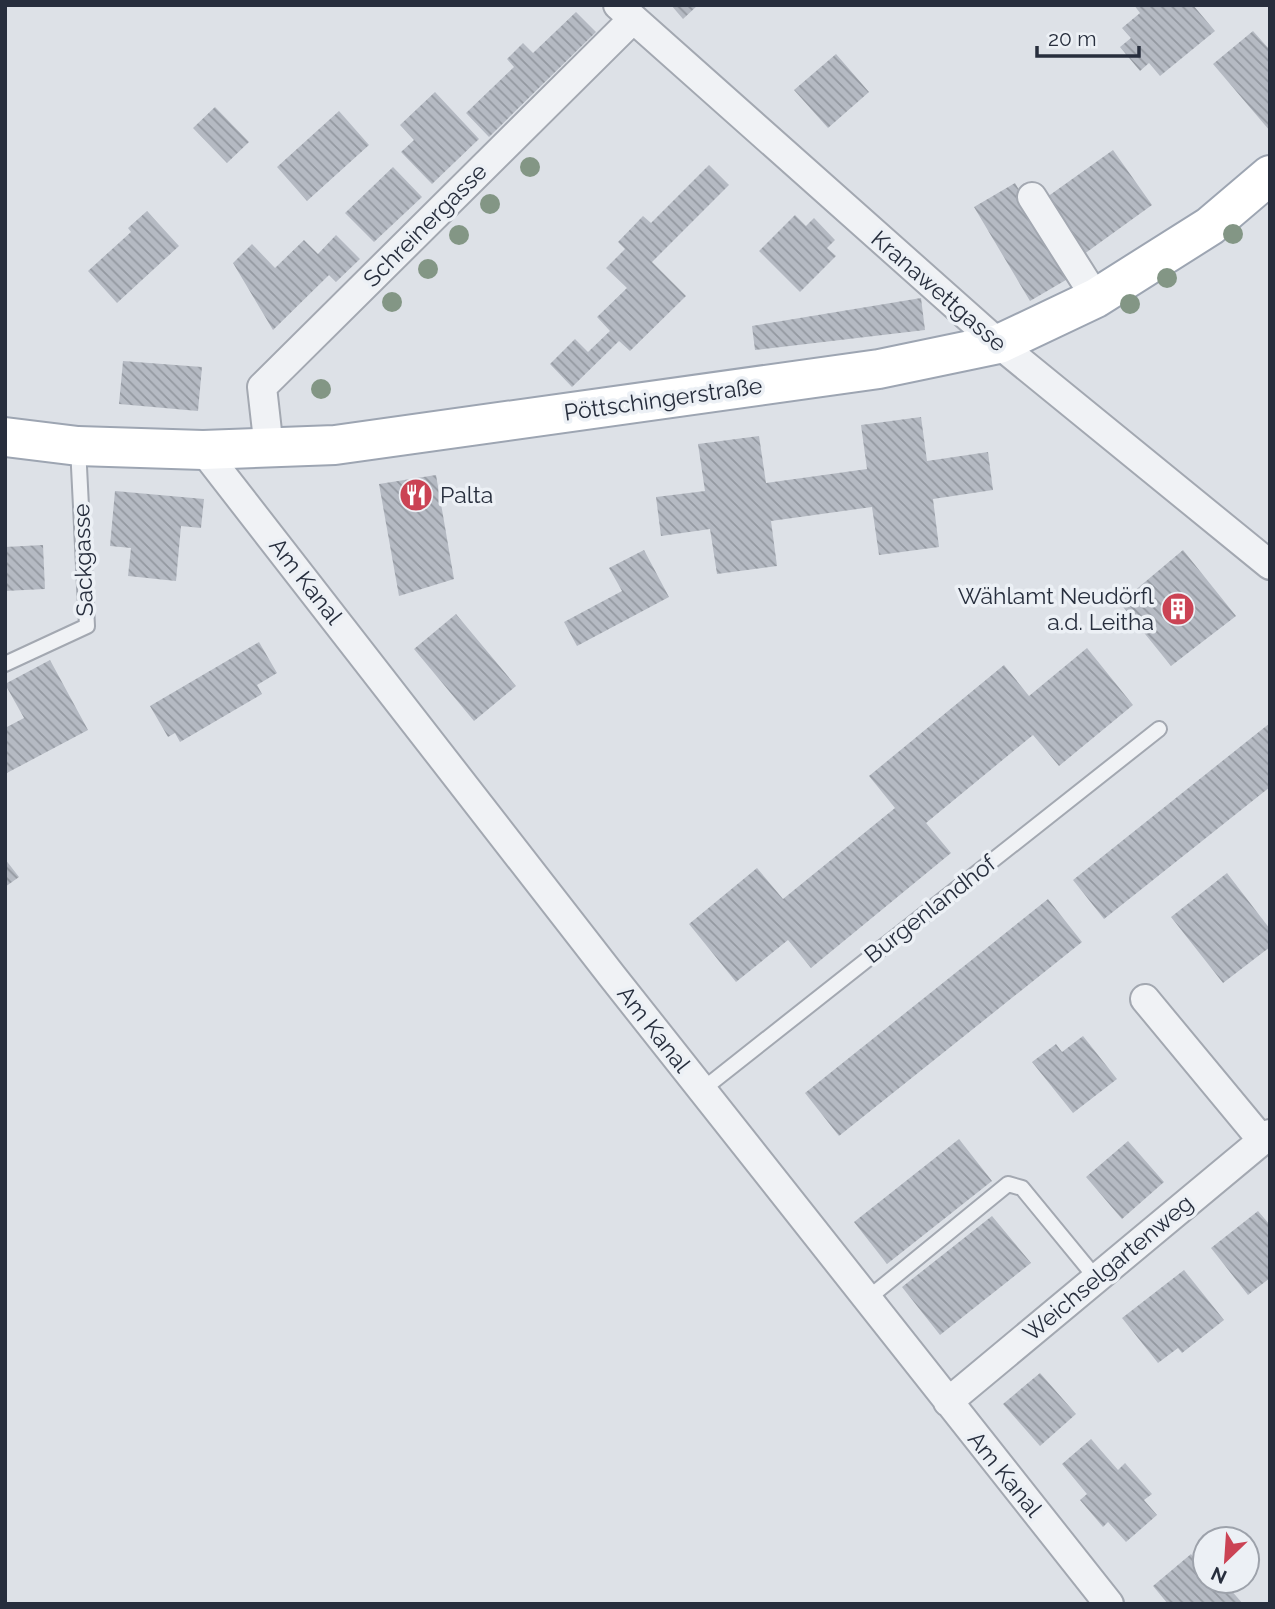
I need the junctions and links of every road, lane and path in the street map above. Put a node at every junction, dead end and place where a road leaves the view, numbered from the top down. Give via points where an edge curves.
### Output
1 (625, 12) edge
2 (1270, 175) edge
3 (1032, 197) dead end
4 (1096, 298) junction
5 (999, 344) junction
6 (5, 437) edge
7 (78, 446) junction
8 (269, 449) junction
9 (204, 450) junction
10 (1270, 565) edge
11 (5, 664) edge
12 (1159, 729) dead end
13 (1145, 999) dead end
14 (702, 1090) junction
15 (1266, 1137) edge
16 (1096, 1278) junction
17 (866, 1300) junction
18 (947, 1402) junction
19 (1109, 1604) edge

1 - 5 street, Kranawettgasse
1 - 8 street, Schreinergasse via 262,387
2 - 4 main road, Pöttschingerstraße via 1210,226
3 - 4 street
4 - 5 main road, Pöttschingerstraße
5 - 8 main road, Pöttschingerstraße via 879,369 335,445
5 - 10 street, Kranawettgasse
6 - 7 main road, Pöttschingerstraße
7 - 9 main road, Pöttschingerstraße
7 - 11 lane, Sackgasse via 87,626
8 - 9 main road, Pöttschingerstraße
9 - 14 street, Am Kanal
12 - 14 lane, Burgenlandhof
13 - 15 street
14 - 17 street, Am Kanal
15 - 16 street, Weichselgartenweg
16 - 17 lane via 1023,1188 1008,1184
16 - 18 street, Weichselgartenweg
17 - 18 street, Am Kanal
18 - 19 street, Am Kanal

